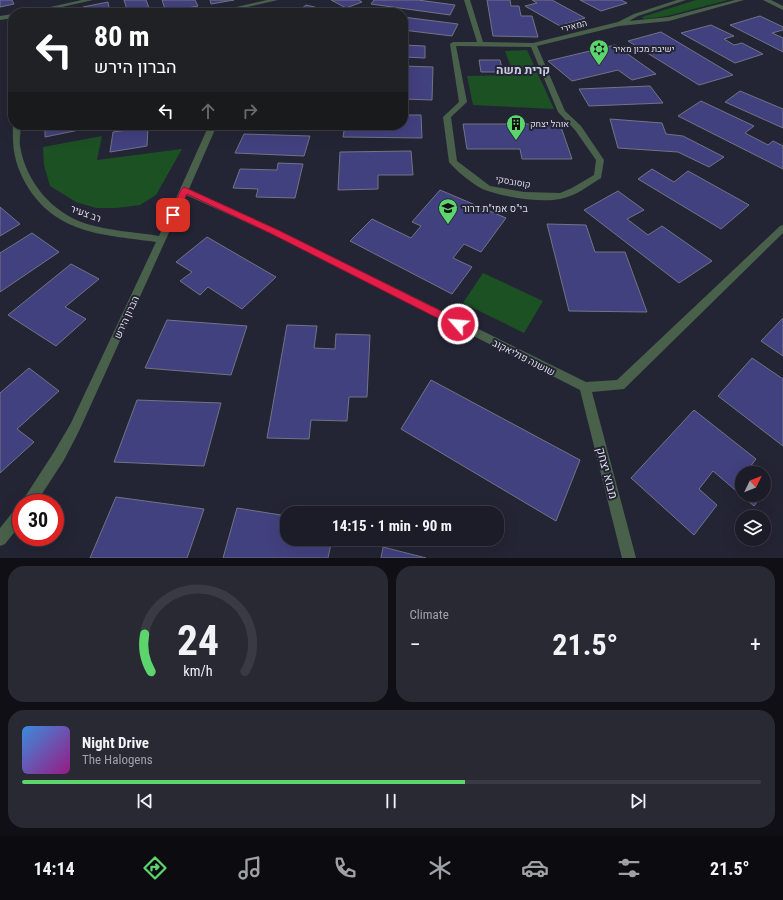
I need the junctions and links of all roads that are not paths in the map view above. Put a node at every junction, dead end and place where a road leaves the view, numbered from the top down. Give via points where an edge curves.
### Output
1 (90, 0) edge
2 (275, 0) edge
3 (467, 0) edge
4 (683, 0) edge
5 (741, 0) edge
6 (766, 0) edge
7 (51, 8) edge
8 (246, 8) edge
9 (783, 8) edge
10 (619, 24) junction
11 (481, 45) junction
12 (533, 46) junction
13 (17, 130) edge
14 (211, 130) edge
15 (184, 190) junction
16 (783, 228) edge
17 (162, 240) junction
18 (585, 387) junction
19 (34, 494) edge
20 (12, 524) edge
21 (0, 539) edge
22 (629, 558) edge

1 - 7 street
2 - 8 street via 265,5
3 - 11 street
4 - 10 street via 636,15
5 - 10 street via 669,19
6 - 9 street
10 - 12 street, המאירי
11 - 12 street, קוסובסקי
11 - 12 street, קוסובסקי via 453,44 463,102 447,117 453,162 488,188 526,196 560,196 598,176 600,160 578,128 562,112
13 - 17 street, רב צעיר via 16,148 24,174 52,210 72,222 96,230
14 - 15 street, הברון הירש
15 - 17 street, הברון הירש
15 - 18 street, שושנה פוליאקוב via 282,235
16 - 18 street, שושנה פוליאקוב via 620,385
17 - 19 street, הברון הירש via 75,427
18 - 22 street, מבוא יצחק
20 - 21 street

